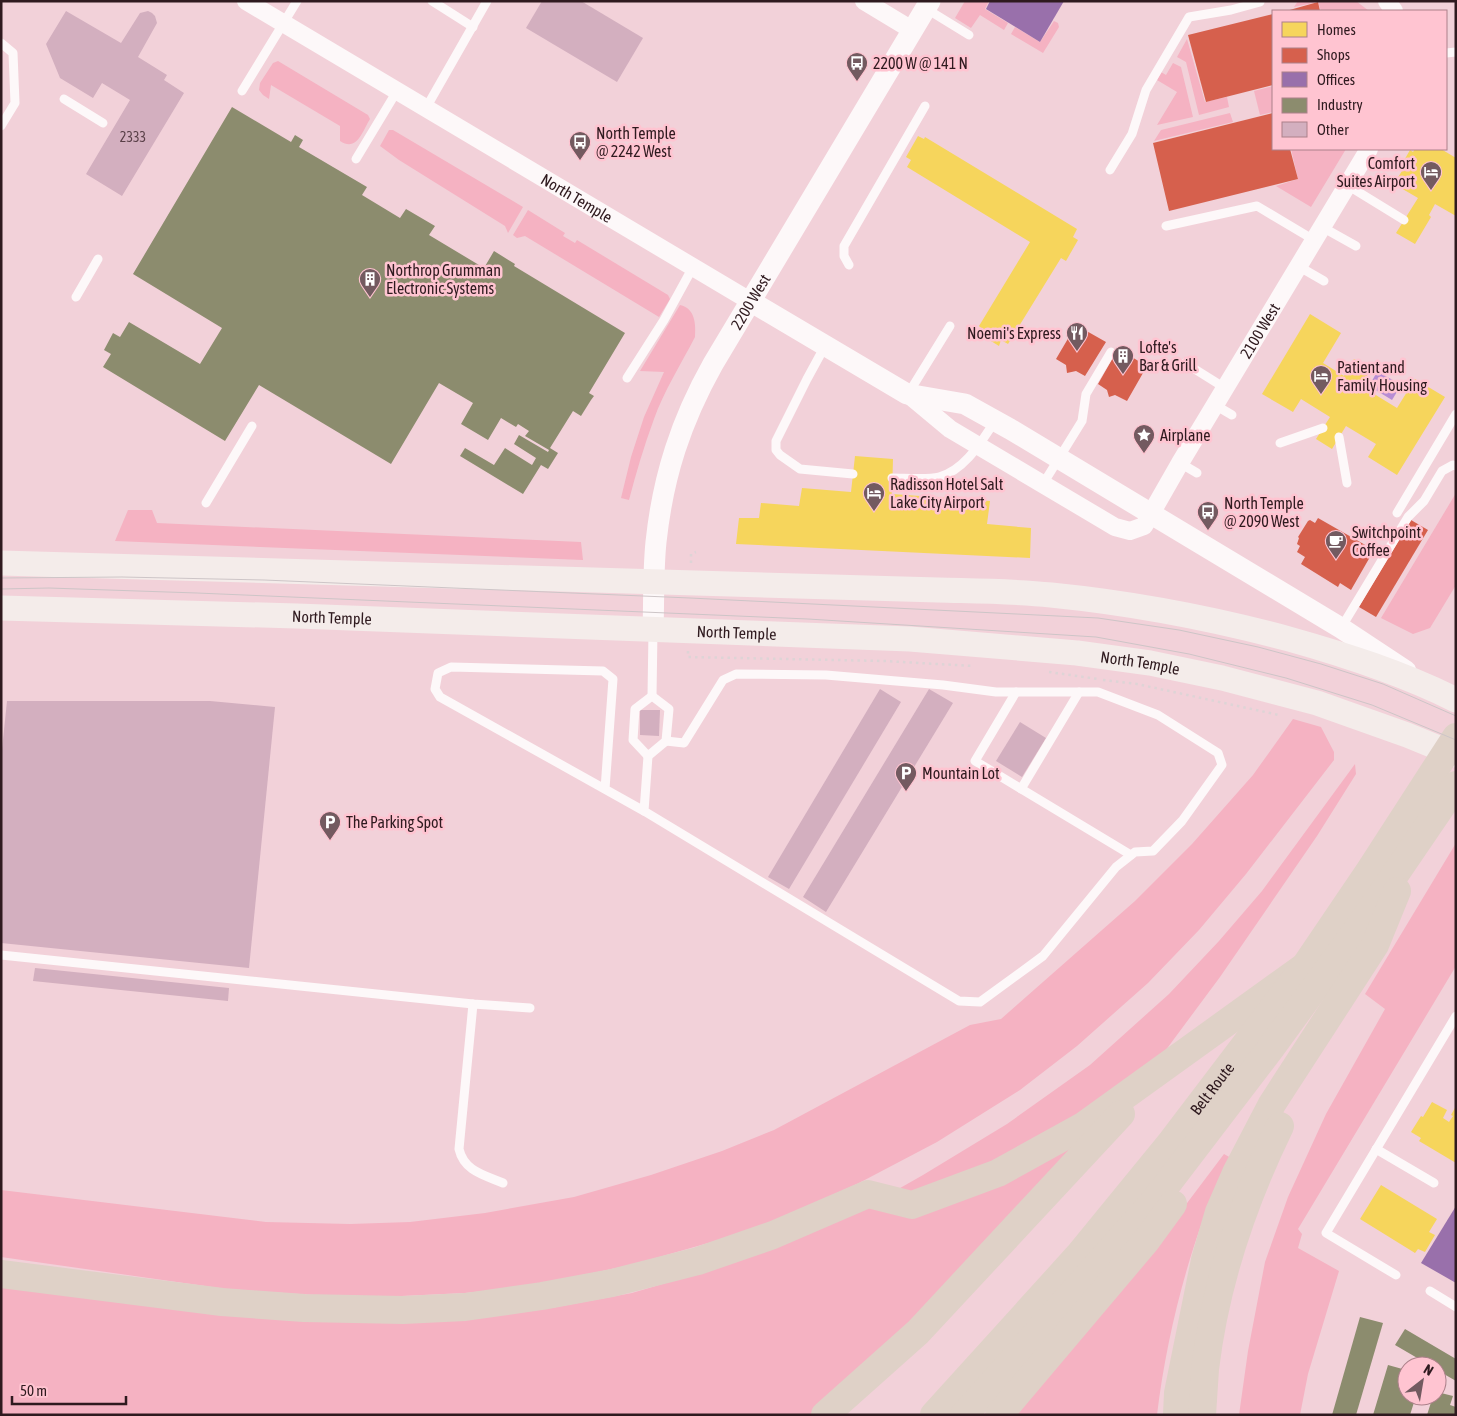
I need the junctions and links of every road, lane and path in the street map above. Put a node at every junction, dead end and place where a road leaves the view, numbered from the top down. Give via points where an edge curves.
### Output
1 (246, 1) edge
2 (298, 1) edge
3 (432, 1) edge
4 (486, 1) edge
5 (864, 1) edge
6 (1260, 2) edge
7 (927, 5) edge
8 (284, 24) junction
9 (472, 27) junction
10 (912, 30) junction
11 (969, 35) dead end
12 (1, 43) edge
13 (242, 91) dead end
14 (397, 91) junction
15 (64, 99) dead end
16 (925, 106) dead end
17 (426, 108) junction
18 (103, 123) dead end
19 (1, 126) edge
20 (1368, 150) edge
21 (356, 159) dead end
22 (1110, 170) dead end
23 (1347, 185) junction
24 (1404, 220) dead end
25 (1166, 226) dead end
26 (1318, 233) junction
27 (1356, 246) dead end
28 (98, 259) dead end
29 (849, 265) dead end
30 (1298, 266) junction
31 (693, 267) junction
32 (1324, 281) dead end
33 (76, 297) dead end
34 (750, 301) junction
35 (950, 326) dead end
36 (826, 346) junction
37 (1111, 352) dead end
38 (1184, 363) dead end
39 (628, 378) dead end
40 (1226, 388) junction
41 (908, 394) junction
42 (1215, 405) junction
43 (1456, 414) edge
44 (1232, 415) dead end
45 (995, 420) junction
46 (252, 426) dead end
47 (1323, 428) dead end
48 (1339, 438) dead end
49 (1280, 443) dead end
50 (979, 446) junction
51 (1059, 458) junction
52 (1180, 463) junction
53 (1456, 466) edge
54 (1197, 473) dead end
55 (853, 474) dead end
56 (892, 478) dead end
57 (1347, 483) dead end
58 (1043, 484) junction
59 (206, 503) dead end
60 (1397, 513) dead end
61 (1151, 514) junction
62 (696, 552) dead end
63 (691, 554) dead end
64 (1, 563) edge
65 (654, 582) junction
66 (1, 608) edge
67 (1341, 628) junction
68 (654, 630) junction
69 (688, 650) dead end
70 (688, 657) dead end
71 (1016, 692) junction
72 (1079, 692) junction
73 (652, 696) junction
74 (1448, 696) edge
75 (1456, 737) edge
76 (666, 741) junction
77 (1456, 755) edge
78 (648, 756) junction
79 (1456, 785) edge
80 (605, 789) junction
81 (1021, 789) junction
82 (1428, 806) junction
83 (644, 811) junction
84 (1417, 842) junction
85 (1131, 855) junction
86 (1375, 946) junction
87 (1, 954) edge
88 (1305, 966) junction
89 (473, 1004) junction
90 (530, 1008) dead end
91 (1456, 1016) edge
92 (1162, 1068) junction
93 (1217, 1117) junction
94 (1376, 1149) junction
95 (503, 1183) dead end
96 (1434, 1183) dead end
97 (1, 1274) edge
98 (1396, 1275) dead end
99 (1430, 1291) dead end
100 (1456, 1307) edge
101 (826, 1415) edge
102 (934, 1415) edge
103 (964, 1415) edge
104 (999, 1415) edge
105 (1177, 1415) edge
106 (1202, 1415) edge

1 - 8 street, North Temple
2 - 8 lane
3 - 9 lane
4 - 9 lane
5 - 10 street
6 - 22 lane via 1189,17 1146,90 1132,134
7 - 10 street, 2200 West
7 - 11 lane
8 - 13 lane
8 - 14 street, North Temple
9 - 17 lane
10 - 34 street, 2200 West
12 - 19 lane via 13,53 15,103
14 - 17 street, North Temple
14 - 21 lane
15 - 18 lane
16 - 29 lane via 844,246 844,256
17 - 31 street, North Temple
20 - 23 street, 2100 West
23 - 24 lane
23 - 26 street, 2100 West
25 - 26 lane via 1257,206
26 - 27 lane
26 - 30 street, 2100 West
28 - 33 lane
30 - 32 lane
30 - 40 street, 2100 West
31 - 34 street, North Temple
31 - 39 lane
34 - 36 street, North Temple
34 - 65 street, 2200 West via 700,387 678,437 661,502
35 - 41 lane
36 - 41 street, North Temple
36 - 55 lane via 776,441 776,450 800,469
37 - 51 lane via 1086,394 1082,421
38 - 40 lane
40 - 42 street, 2100 West
41 - 45 street, North Temple via 965,404
41 - 50 street, North Temple via 950,429
42 - 44 lane
42 - 52 street, 2100 West
43 - 60 lane
45 - 50 lane
45 - 51 street, North Temple
46 - 59 lane
47 - 49 lane
48 - 57 lane
50 - 56 lane via 956,469 938,478
50 - 58 street, North Temple
51 - 58 lane
51 - 61 street, North Temple
52 - 54 lane
52 - 61 street, 2100 West
53 - 67 lane via 1442,471 1424,501 1408,517
58 - 61 street, North Temple via 1123,530 1144,526
61 - 67 street, North Temple
62 - 63 path
64 - 65 main road, North Temple
65 - 68 street, 2200 West
65 - 74 main road, North Temple via 1049,594 1114,602 1240,625 1329,650
66 - 68 main road, North Temple
67 - 74 street, North Temple
68 - 73 lane
68 - 77 main road, North Temple via 910,639 1078,653 1150,663 1316,703
69 - 70 path
71 - 72 lane
71 - 76 lane via 826,675 736,674 723,680 684,743
71 - 81 lane via 975,761
72 - 81 lane
72 - 85 lane via 1098,692 1158,715 1218,753 1222,765 1182,821 1153,852
73 - 76 lane via 669,709
73 - 78 lane via 635,709 633,725 633,740
75 - 82 highway, Belt Route
76 - 78 lane
78 - 83 lane
79 - 82 highway, Belt Route
80 - 80 lane via 440,697 435,688 438,673 451,667 603,672 613,679
80 - 83 lane
81 - 85 lane
82 - 84 highway, Belt Route
82 - 88 highway, Belt Route
83 - 85 lane via 959,1001 980,1002 1043,956 1116,867
84 - 86 highway
84 - 93 highway, Belt Route via 1271,1048
86 - 105 highway via 1272,1104 1219,1212 1178,1392
86 - 106 highway via 1362,986 1279,1127 1243,1212 1215,1315
87 - 89 lane
88 - 92 highway
88 - 102 highway, Belt Route via 1172,1141 1078,1256
89 - 90 lane
89 - 95 lane via 459,1149 461,1160 469,1168
91 - 94 lane
92 - 97 highway via 1082,1126 1006,1168 912,1205 868,1194 774,1235 698,1261 612,1283 542,1296 465,1307 404,1310 304,1308 222,1302
92 - 101 highway via 918,1332
93 - 103 highway, Belt Route via 1156,1200
93 - 104 highway via 1190,1180 1146,1241
94 - 96 lane
94 - 98 lane via 1326,1233
99 - 100 lane

